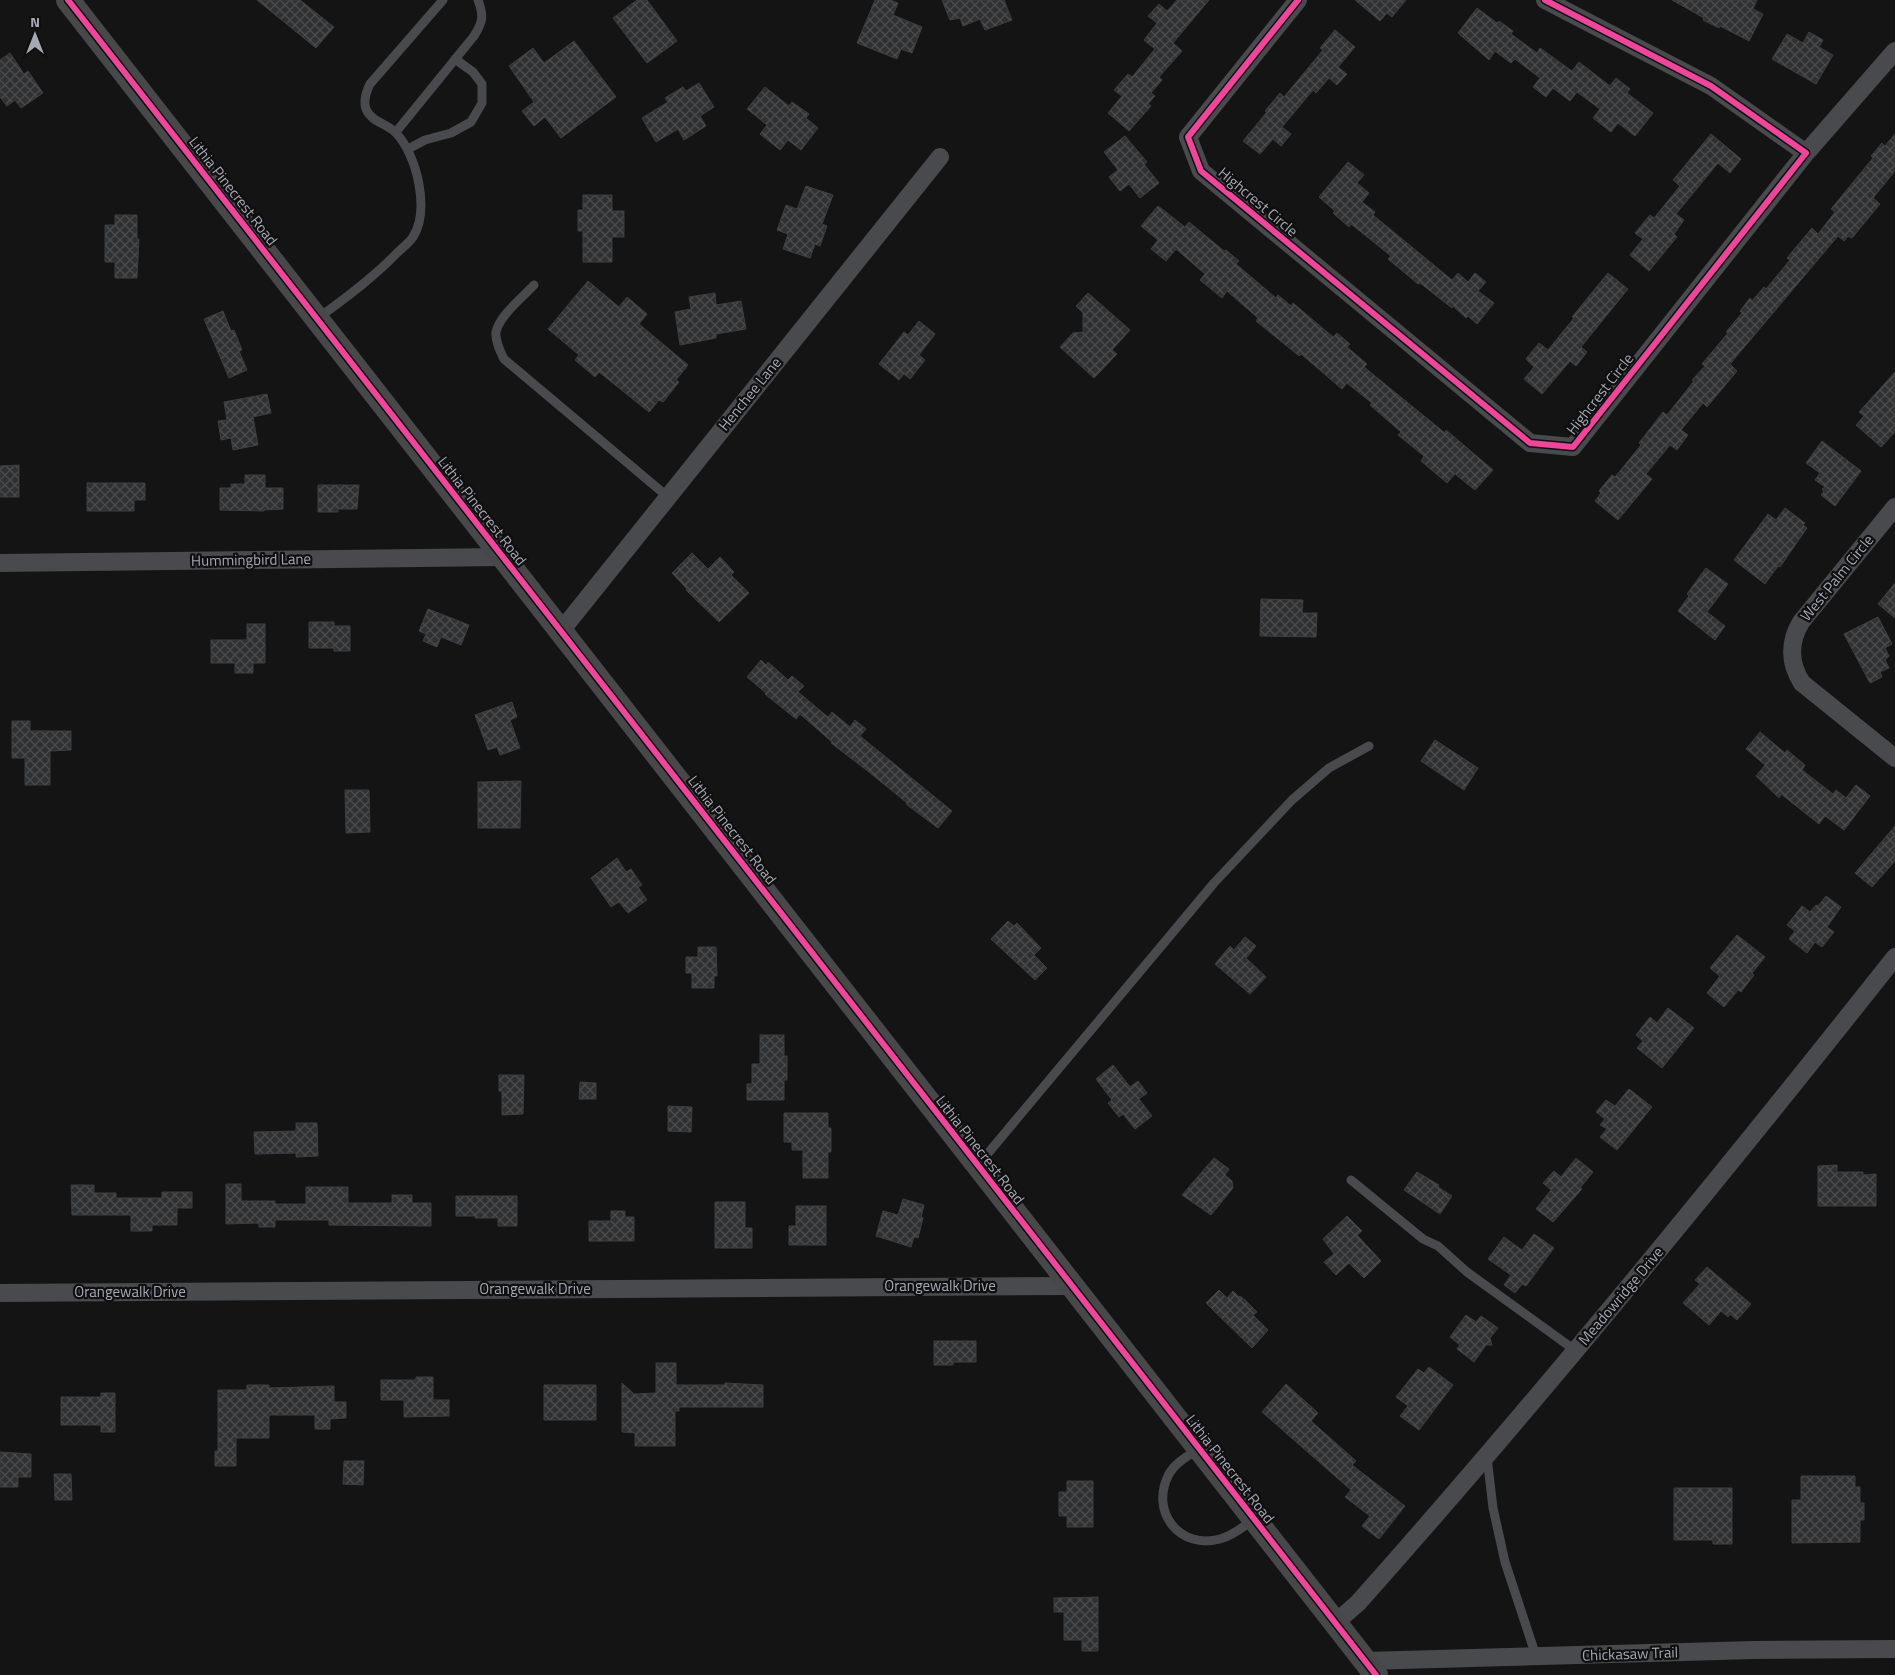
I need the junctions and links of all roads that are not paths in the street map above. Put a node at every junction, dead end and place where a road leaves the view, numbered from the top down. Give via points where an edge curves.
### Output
1 (68, 0) edge
2 (443, 0) edge
3 (478, 0) edge
4 (1298, 0) edge
5 (1545, 0) edge
6 (1895, 51) edge
7 (455, 59) junction
8 (396, 132) junction
9 (408, 149) junction
10 (1806, 153) junction
11 (940, 157) dead end
12 (534, 285) dead end
13 (317, 319) junction
14 (668, 497) junction
15 (1895, 507) edge
16 (502, 557) junction
17 (0, 563) edge
18 (561, 631) junction
19 (1369, 746) dead end
20 (1895, 758) edge
21 (1895, 957) edge
22 (977, 1166) junction
23 (1351, 1180) dead end
24 (1070, 1286) junction
25 (0, 1293) edge
26 (1576, 1351) junction
27 (1198, 1448) junction
28 (1487, 1456) junction
29 (1254, 1520) junction
30 (1335, 1623) junction
31 (1895, 1649) edge
32 (1536, 1656) junction
33 (1370, 1668) edge

1 - 13 main road, Lithia Pinecrest Road
2 - 8 lane via 370,84 365,96 366,110 371,116
3 - 7 lane via 483,12 481,25
4 - 10 street, Highcrest Circle via 1188,137 1201,171 1530,443 1574,448
5 - 10 street via 1711,86
6 - 10 street, Highcrest Circle
7 - 8 lane
7 - 9 lane via 473,72 482,84 482,103 471,122 452,133 425,140
8 - 9 lane
9 - 13 lane via 422,202 420,220 413,237 379,272
11 - 14 street, Henchee Lane
12 - 14 lane via 500,322 496,334 504,359
13 - 16 main road, Lithia Pinecrest Road
14 - 18 street, Henchee Lane
15 - 20 street, West Palm Circle via 1801,622 1792,642 1796,674 1802,682
16 - 17 street, Hummingbird Lane
16 - 18 main road, Lithia Pinecrest Road
18 - 22 main road, Lithia Pinecrest Road
19 - 22 lane via 1329,768 1292,800 1214,883
21 - 26 street, Meadowridge Drive
22 - 24 main road, Lithia Pinecrest Road
23 - 26 lane via 1423,1239 1438,1246 1467,1272
24 - 25 street, Orangewalk Drive
24 - 27 main road, Lithia Pinecrest Road
26 - 28 street, Meadowridge Drive
27 - 29 main road, Lithia Pinecrest Road
27 - 29 lane via 1179,1462 1170,1474 1162,1503 1169,1522 1183,1533 1206,1542 1222,1539
28 - 30 street, Meadowridge Drive via 1358,1603
28 - 32 lane via 1493,1508 1505,1562
29 - 30 main road, Lithia Pinecrest Road
30 - 33 main road, Lithia Pinecrest Road
31 - 32 street, Chickasaw Trail
32 - 33 street, Chickasaw Trail

